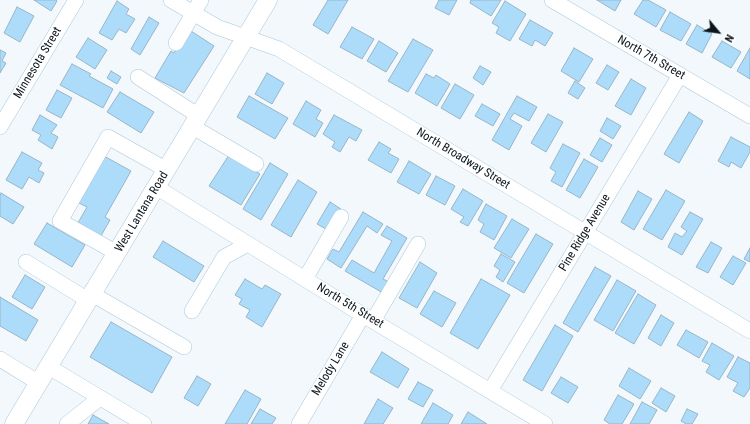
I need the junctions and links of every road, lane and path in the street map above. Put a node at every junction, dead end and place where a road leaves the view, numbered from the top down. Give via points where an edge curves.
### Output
1 (76, 0) edge
2 (171, 0) edge
3 (268, 0) edge
4 (552, 0) edge
5 (197, 6) edge
6 (246, 37) junction
7 (176, 43) dead end
8 (680, 75) junction
9 (138, 77) dead end
10 (750, 116) edge
11 (196, 122) junction
12 (0, 127) edge
13 (256, 164) dead end
14 (167, 170) junction
15 (156, 187) junction
16 (341, 217) dead end
17 (585, 232) junction
18 (248, 244) junction
19 (418, 244) dead end
20 (117, 253) junction
21 (26, 262) dead end
22 (305, 279) junction
23 (90, 297) junction
24 (192, 311) dead end
25 (368, 318) junction
26 (750, 331) edge
27 (184, 347) dead end
28 (0, 359) edge
29 (49, 367) junction
30 (39, 383) junction
31 (490, 391) junction
32 (100, 398) junction
33 (14, 424) edge
34 (67, 424) edge
35 (143, 424) edge
36 (299, 424) edge
37 (545, 424) edge

1 - 12 street, Minnesota Street
2 - 5 street, North Broadway Street
3 - 6 main road, West Lantana Road
4 - 8 street, North 7th Street
5 - 6 street, North Broadway Street via 217,27
5 - 7 street
6 - 11 main road, West Lantana Road
6 - 17 street, North Broadway Street via 279,49
8 - 10 street, North 7th Street
8 - 17 street, Pine Ridge Avenue
9 - 11 street
11 - 13 street
11 - 14 main road, West Lantana Road
14 - 15 main road, West Lantana Road
14 - 20 street via 108,137 60,221
15 - 18 street, North 5th Street
15 - 20 main road, West Lantana Road
16 - 22 street
17 - 26 street, North Broadway Street
17 - 31 street, Pine Ridge Avenue
18 - 22 street, North 5th Street
18 - 24 street via 224,256
19 - 25 street, Melody Lane
20 - 23 main road, West Lantana Road
21 - 23 street
22 - 25 street, North 5th Street
23 - 27 street
23 - 29 main road, West Lantana Road
25 - 31 street, North 5th Street
25 - 36 street, Melody Lane
28 - 30 street
29 - 30 main road, West Lantana Road
29 - 32 street
30 - 33 main road, West Lantana Road
31 - 37 street, North 5th Street
32 - 34 street
32 - 35 street

